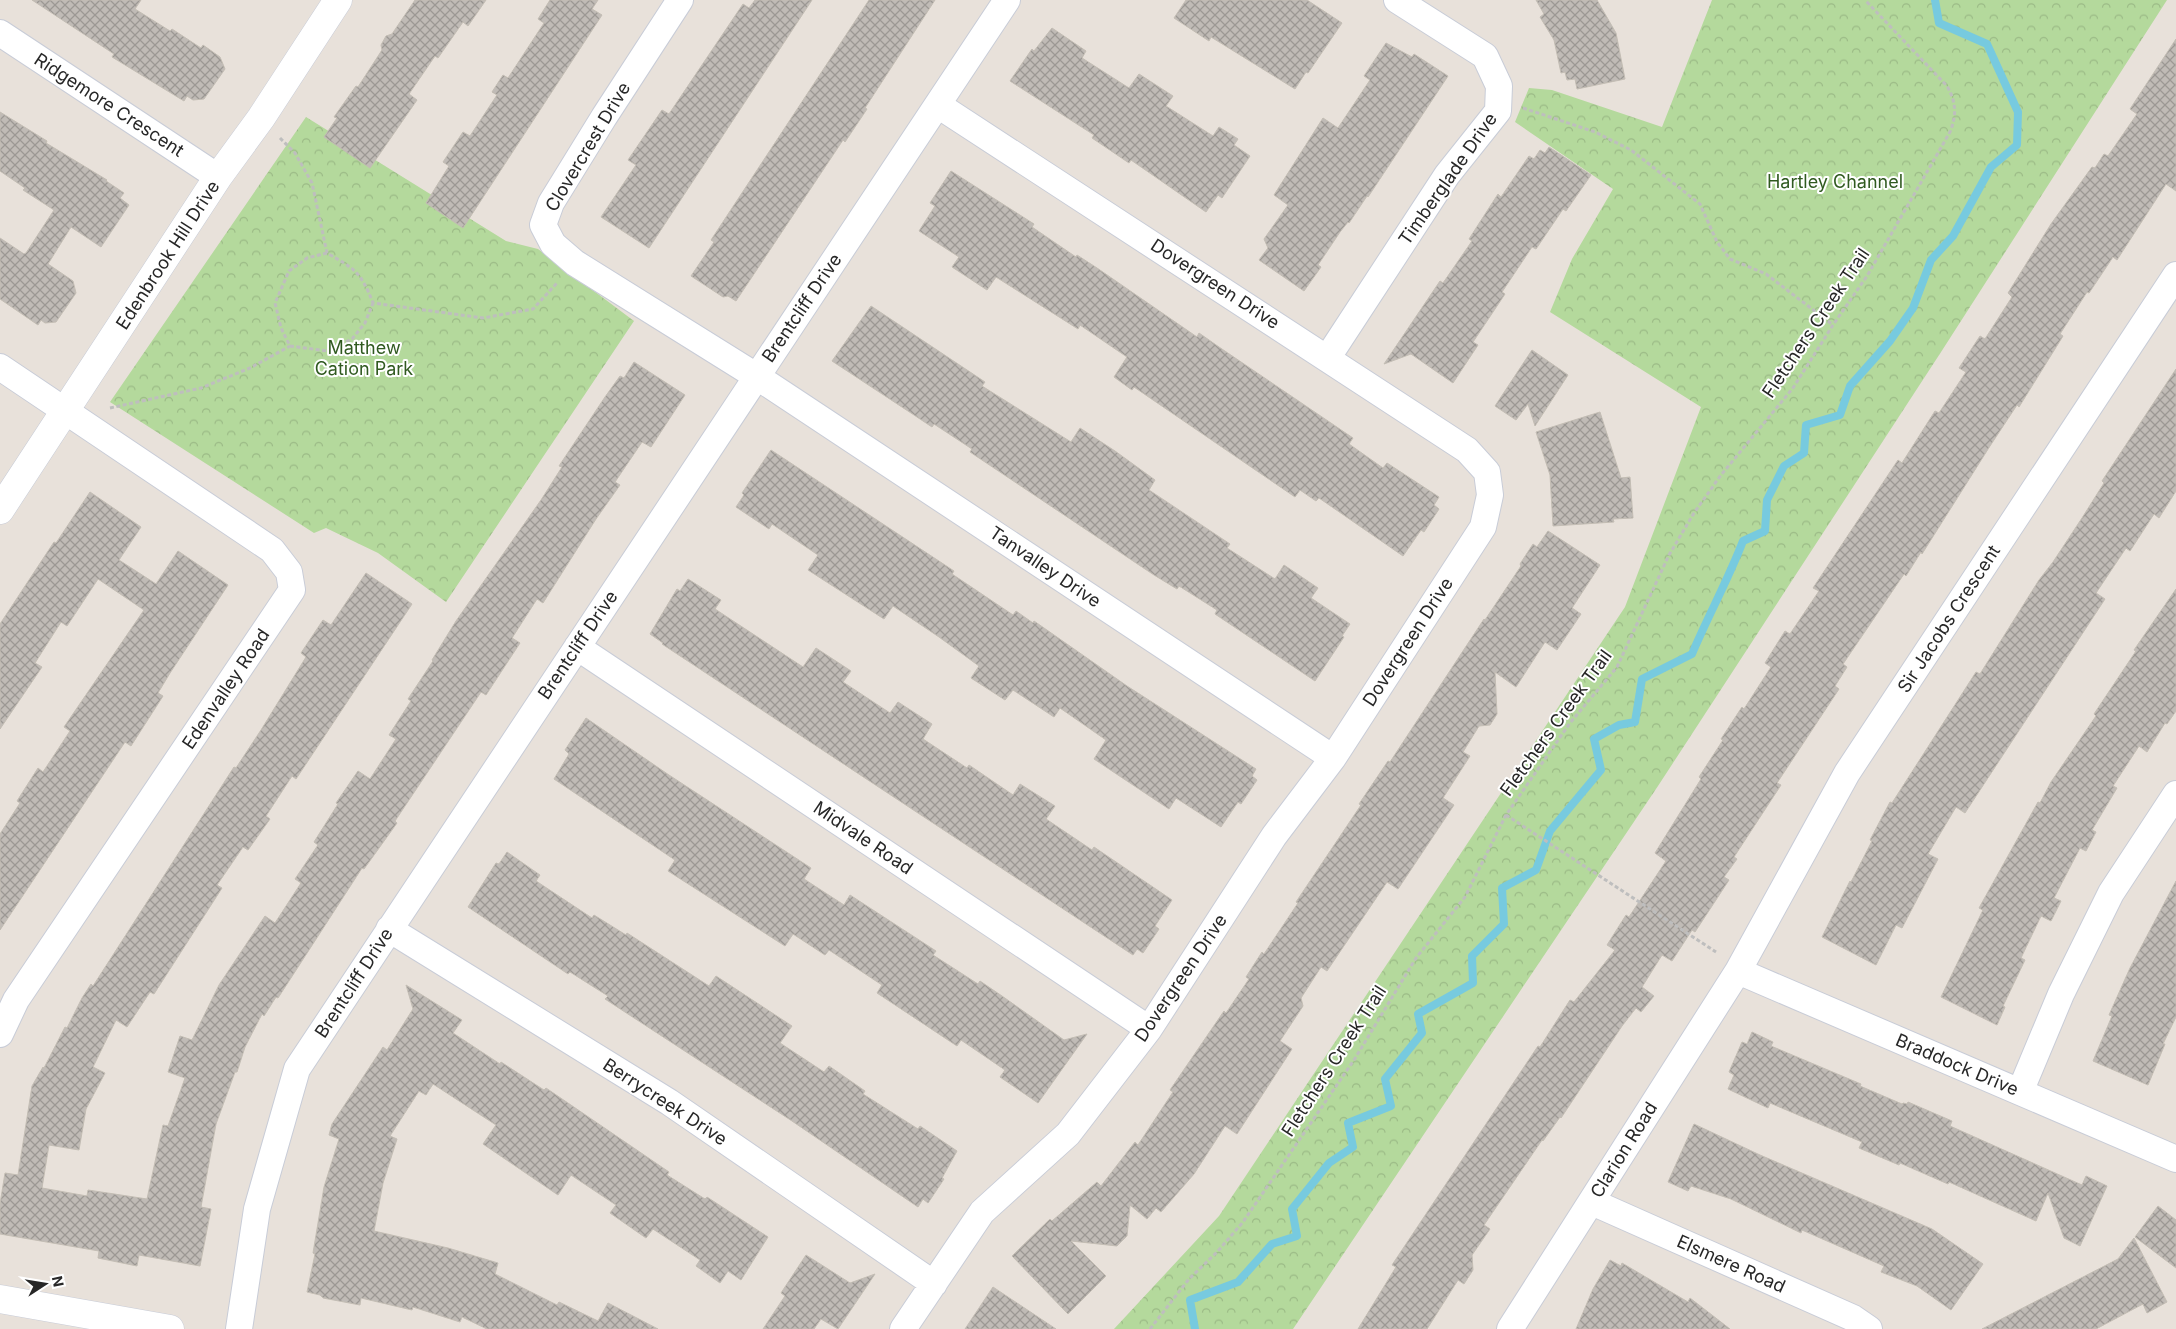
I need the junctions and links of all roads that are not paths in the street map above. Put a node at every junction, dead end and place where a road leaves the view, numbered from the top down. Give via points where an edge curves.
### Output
1 (338, 0) edge
2 (680, 0) edge
3 (1007, 0) edge
4 (1397, 0) edge
5 (0, 33) edge
6 (938, 105) junction
7 (218, 177) junction
8 (2176, 275) edge
9 (1328, 357) junction
10 (0, 367) edge
11 (756, 376) junction
12 (66, 412) junction
13 (0, 510) edge
14 (577, 646) junction
15 (1333, 758) junction
16 (2176, 794) edge
17 (389, 929) junction
18 (1738, 971) junction
19 (1149, 1029) junction
20 (0, 1034) edge
21 (2020, 1092) junction
22 (2176, 1160) edge
23 (1592, 1202) junction
24 (934, 1284) junction
25 (0, 1299) edge
26 (170, 1329) edge
27 (239, 1329) edge
28 (903, 1329) edge
29 (1510, 1329) edge
30 (1869, 1329) edge

1 - 7 street, Edenbrook Hill Drive
2 - 11 street, Clovercrest Drive via 551,203 543,225 553,244 575,263
3 - 6 street, Brentcliff Drive
4 - 9 street, Timberglade Drive via 1485,56 1499,86 1498,111 1447,175
5 - 7 street, Ridgemore Crescent
6 - 9 street, Dovergreen Drive
6 - 11 street, Brentcliff Drive
7 - 12 street, Edenbrook Hill Drive
8 - 18 street, Sir Jacobs Crescent via 1846,773
9 - 15 street, Dovergreen Drive via 1467,450 1488,472 1490,495 1483,527
10 - 12 street, Edenvalley Road
11 - 14 street, Brentcliff Drive
11 - 15 street, Tanvalley Drive
12 - 13 street, Edenbrook Hill Drive
12 - 20 street, Edenvalley Road via 272,550 289,572 292,590 16,1000
14 - 17 street, Brentcliff Drive
14 - 19 street, Midvale Road
15 - 19 street, Dovergreen Drive via 1274,836
16 - 21 street via 2112,893 2061,994
17 - 24 street, Berrycreek Drive via 669,1102
17 - 27 street, Brentcliff Drive via 297,1069 257,1209
18 - 21 street, Braddock Drive
18 - 23 street, Clarion Road
19 - 24 street, Dovergreen Drive via 1068,1134 982,1212
21 - 22 street, Braddock Drive
23 - 29 street, Clarion Road
23 - 30 street, Elsmere Road via 1853,1318
24 - 28 street, Dovergreen Drive
25 - 26 street

